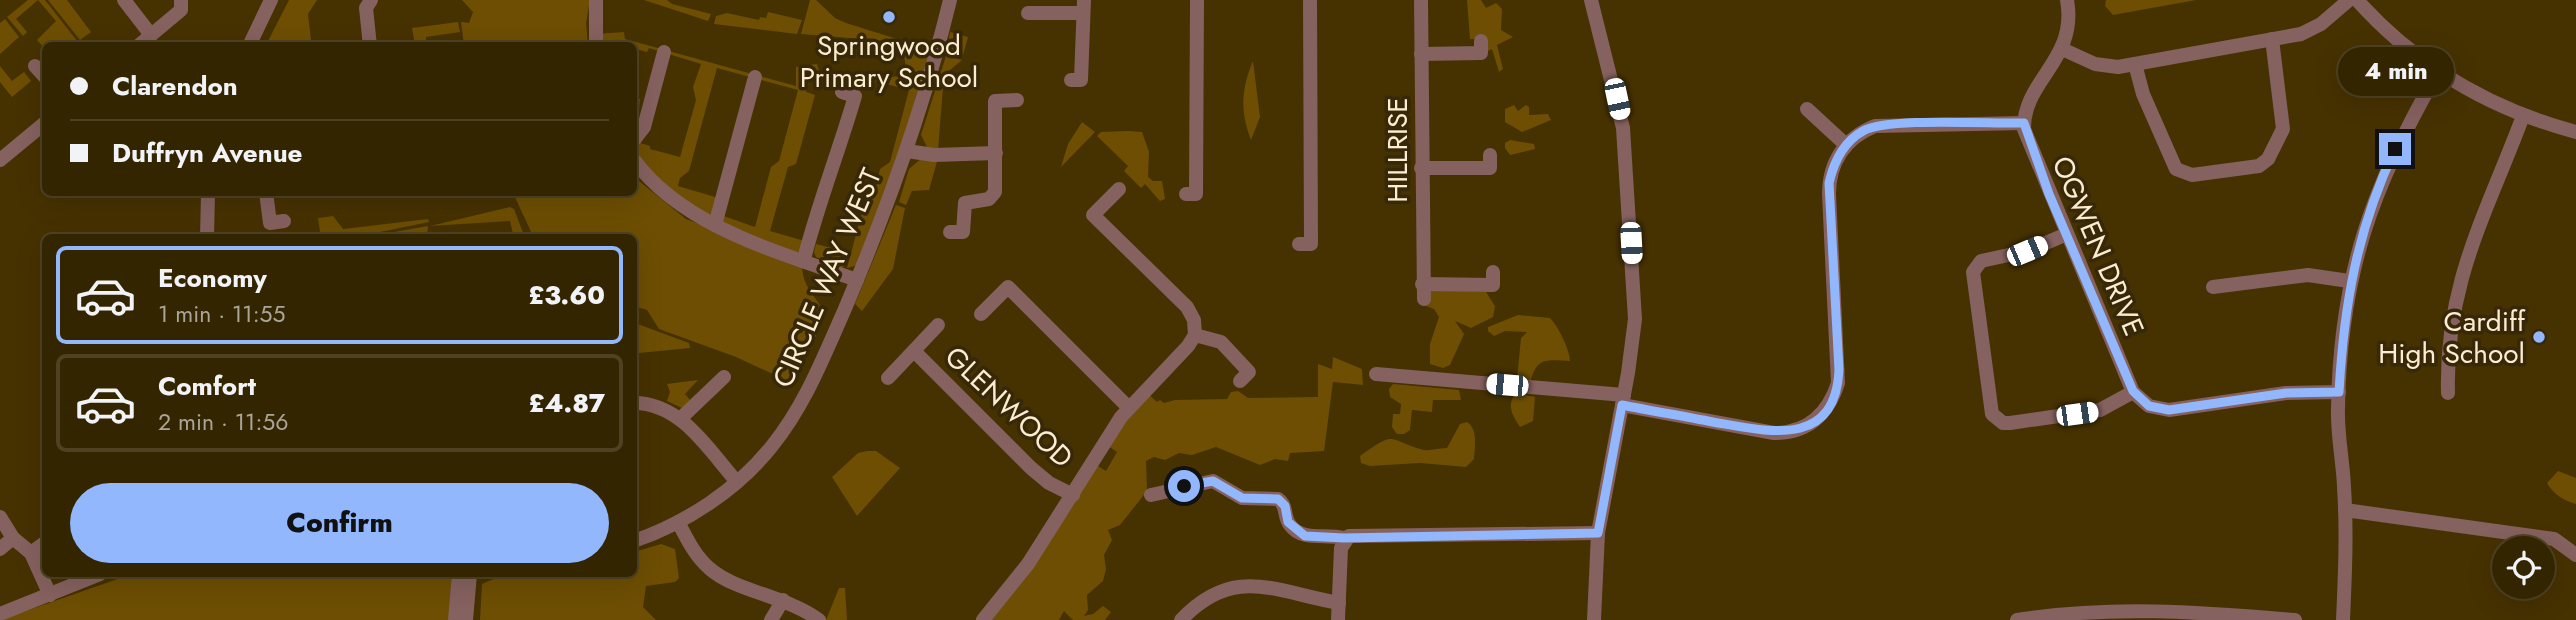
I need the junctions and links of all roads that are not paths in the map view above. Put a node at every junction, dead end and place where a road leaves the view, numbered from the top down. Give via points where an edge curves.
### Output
1 (124, 0) edge
2 (181, 0) edge
3 (271, 0) edge
4 (371, 0) edge
5 (596, 0) edge
6 (950, 0) edge
7 (1198, 0) edge
8 (1310, 0) edge
9 (1421, 0) edge
10 (1591, 0) edge
11 (2067, 0) edge
12 (2349, 0) edge
13 (2357, 0) edge
14 (1082, 7) edge
15 (1028, 13) dead end
16 (151, 35) junction
17 (2272, 39) junction
18 (1481, 41) dead end
19 (143, 42) edge
20 (251, 42) edge
21 (370, 42) edge
22 (596, 42) edge
23 (2062, 49) junction
24 (664, 52) dead end
25 (1421, 54) junction
26 (2135, 64) junction
27 (35, 66) dead end
28 (2438, 72) junction
29 (42, 74) edge
30 (755, 77) dead end
31 (1071, 80) dead end
32 (842, 92) dead end
33 (1017, 100) dead end
34 (1807, 109) dead end
35 (2523, 116) junction
36 (2024, 123) junction
37 (42, 125) edge
38 (2576, 132) edge
39 (637, 136) edge
40 (1846, 145) junction
41 (907, 151) junction
42 (996, 153) junction
43 (1490, 155) dead end
44 (0, 160) edge
45 (637, 163) edge
46 (1422, 168) junction
47 (1119, 189) dead end
48 (1186, 194) dead end
49 (209, 196) edge
50 (267, 196) edge
51 (284, 221) dead end
52 (715, 225) junction
53 (950, 232) dead end
54 (207, 234) edge
55 (2067, 234) junction
56 (1299, 244) dead end
57 (804, 260) junction
58 (1493, 272) dead end
59 (857, 280) junction
60 (2349, 281) junction
61 (2213, 287) dead end
62 (981, 314) dead end
63 (938, 325) dead end
64 (1195, 335) junction
65 (914, 351) junction
66 (1376, 374) dead end
67 (724, 377) dead end
68 (888, 378) dead end
69 (1240, 381) dead end
70 (2133, 391) junction
71 (2339, 392) junction
72 (2448, 393) dead end
73 (1623, 400) junction
74 (637, 403) edge
75 (1128, 407) junction
76 (681, 418) junction
77 (737, 482) junction
78 (1073, 495) junction
79 (1150, 495) dead end
80 (2345, 510) junction
81 (0, 517) edge
82 (678, 522) junction
83 (1598, 533) junction
84 (13, 538) junction
85 (1344, 538) junction
86 (637, 540) edge
87 (42, 545) edge
88 (0, 549) edge
89 (32, 553) junction
90 (2576, 555) edge
91 (42, 575) edge
92 (43, 577) edge
93 (93, 577) edge
94 (458, 577) edge
95 (470, 577) edge
96 (51, 595) junction
97 (783, 600) junction
98 (1339, 603) junction
99 (0, 614) edge
100 (2209, 616) edge
101 (455, 620) edge
102 (466, 620) edge
103 (771, 620) edge
104 (819, 620) edge
105 (983, 620) edge
106 (1181, 620) edge
107 (1338, 620) edge
108 (1594, 620) edge
109 (2017, 620) edge
110 (2295, 620) edge
111 (2343, 620) edge

1 - 16 street
2 - 16 street via 181,10
3 - 20 street
4 - 21 street via 366,14
5 - 22 street
6 - 41 street, CIRCLE WAY WEST
7 - 48 street via 1196,194
8 - 56 street via 1311,244
9 - 25 street, HILLRISE
10 - 73 street via 1625,147 1634,319
11 - 23 street
12 - 17 street via 2311,30
13 - 28 street
14 - 15 street
14 - 31 street via 1081,80
16 - 19 street
17 - 26 street
17 - 26 street via 2283,129 2268,159 2253,167 2192,175 2176,169
18 - 25 street via 1481,53
23 - 26 street via 2103,67
23 - 36 street via 2029,101
24 - 39 street via 644,127
25 - 46 street, HILLRISE
27 - 29 street
28 - 35 street
28 - 60 street via 2387,166
30 - 52 street
32 - 57 street via 855,96
33 - 42 street via 995,101
34 - 40 street
35 - 38 street
35 - 72 street via 2462,270 2451,320
36 - 40 street via 1887,124 1864,130
36 - 55 street, OGWEN DRIVE
37 - 44 street
40 - 73 street via 1829,183 1839,370 1835,393 1824,412 1800,429 1774,433
41 - 42 street
41 - 59 street, CIRCLE WAY WEST
42 - 53 street via 995,192 965,204 963,232
43 - 46 street via 1490,168
45 - 52 street via 667,197
46 - 58 street, HILLRISE via 1423,291 1493,285
47 - 64 street via 1093,215 1187,307
49 - 54 street
50 - 51 street via 270,223
52 - 57 street
55 - 70 street, OGWEN DRIVE
55 - 70 street via 2027,251 1981,261 1973,272 1992,414 2010,423 2100,411
57 - 59 street
59 - 77 street, CIRCLE WAY WEST via 807,394 771,447
60 - 61 street via 2308,275
60 - 71 street
62 - 75 street, GLENWOOD via 1009,287
63 - 65 street, GLENWOOD
64 - 69 street via 1222,342 1249,372
64 - 75 street, GLENWOOD
65 - 68 street, GLENWOOD
65 - 78 street, GLENWOOD via 1031,468
66 - 73 street
67 - 76 street
70 - 71 street via 2149,406 2169,410 2286,393
71 - 80 street
73 - 83 street
74 - 76 street via 658,406
75 - 78 street, GLENWOOD
76 - 77 street
77 - 82 street, CIRCLE WAY WEST
78 - 105 street, GLENWOOD via 1014,583
79 - 85 street via 1213,481 1242,498 1278,499 1299,534
80 - 90 street via 2554,539
80 - 111 street
81 - 84 street
82 - 86 street, CIRCLE WAY WEST
82 - 97 street via 695,553 717,575
83 - 85 street
83 - 108 street
84 - 88 street
84 - 89 street
85 - 98 street
87 - 89 street
89 - 91 street
92 - 96 street
93 - 96 street
94 - 101 street
95 - 102 street
96 - 99 street
97 - 103 street
97 - 104 street
98 - 106 street via 1252,584 1213,594
98 - 107 street
100 - 109 street via 2104,611
100 - 110 street

